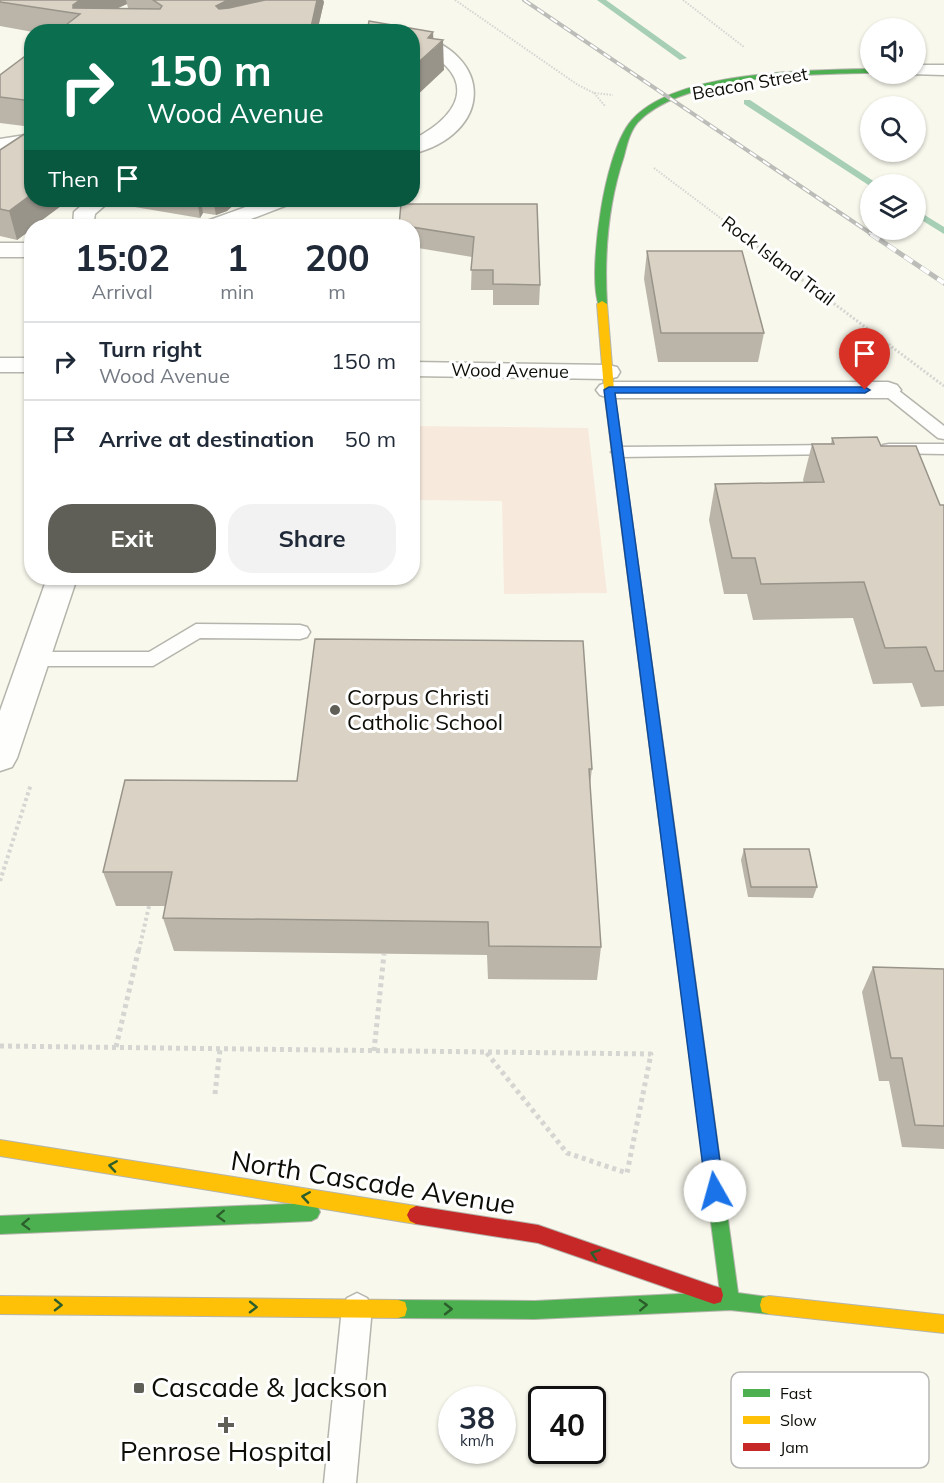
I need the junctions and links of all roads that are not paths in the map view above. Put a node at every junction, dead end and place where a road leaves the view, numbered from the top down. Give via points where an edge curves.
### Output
1 (420, 41) edge
2 (926, 70) edge
3 (944, 70) edge
4 (860, 71) edge
5 (24, 141) edge
6 (420, 143) edge
7 (0, 145) edge
8 (92, 207) edge
9 (265, 207) edge
10 (84, 219) edge
11 (233, 219) edge
12 (0, 250) edge
13 (24, 250) edge
14 (0, 365) edge
15 (24, 365) edge
16 (420, 369) edge
17 (609, 381) junction
18 (888, 390) joint
19 (944, 434) edge
20 (874, 449) edge
21 (944, 449) edge
22 (851, 450) edge
23 (619, 452) junction
24 (60, 585) edge
25 (300, 632) dead end
26 (34, 659) junction
27 (0, 758) edge
28 (0, 1148) edge
29 (384, 1209) junction
30 (0, 1225) edge
31 (730, 1301) junction
32 (0, 1305) edge
33 (357, 1308) junction
34 (944, 1324) edge
35 (340, 1483) edge

1 - 6 street via 453,62 468,80 469,93 466,106 456,119
2 - 3 street
4 - 17 street, Beacon Street via 781,75 732,83 670,99 636,119 614,167 603,216 601,258
5 - 7 street
8 - 10 street
9 - 11 street
12 - 13 street
14 - 15 street
16 - 17 street, Wood Avenue
17 - 18 street, Wood Avenue
17 - 23 street
18 - 19 lane
20 - 21 lane
22 - 23 lane
23 - 31 street
24 - 26 street
25 - 26 lane via 196,631 153,659
26 - 27 street
29 -> 28 street, North Cascade Avenue
29 -> 30 street
31 -> 29 street, North Cascade Avenue via 538,1234
33 -> 31 street, North Cascade Avenue via 535,1310
31 - 34 street, North Cascade Avenue
32 -> 33 street, North Cascade Avenue
33 - 35 lane

